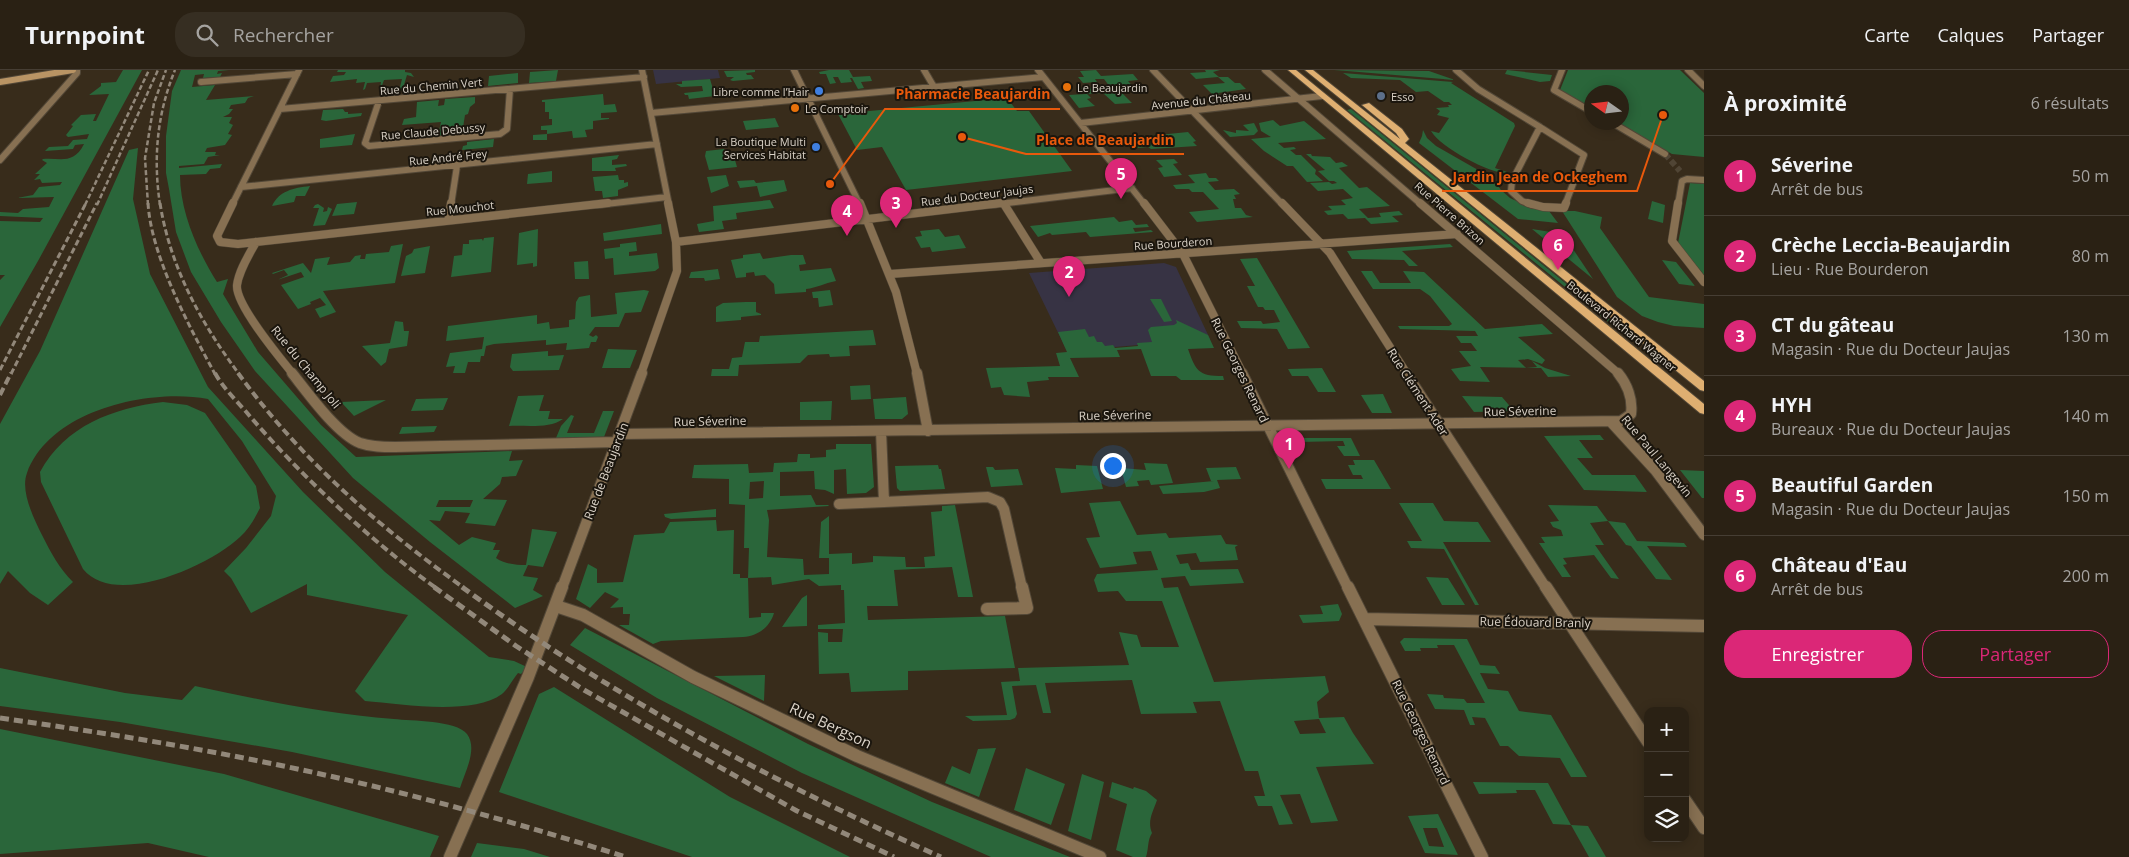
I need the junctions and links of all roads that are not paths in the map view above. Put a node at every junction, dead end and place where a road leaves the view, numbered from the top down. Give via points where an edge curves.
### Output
1 (73, 70) edge
2 (77, 70) edge
3 (794, 70) edge
4 (924, 70) edge
5 (1038, 70) edge
6 (1153, 70) edge
7 (1266, 70) edge
8 (1292, 70) edge
9 (1309, 70) edge
10 (1456, 70) edge
11 (1562, 70) edge
12 (1688, 70) edge
13 (298, 72) edge
14 (643, 74) edge
15 (1043, 77) junction
16 (0, 82) edge
17 (201, 82) dead end
18 (1704, 86) edge
19 (934, 87) junction
20 (510, 89) junction
21 (1339, 94) junction
22 (1322, 96) junction
23 (808, 98) junction
24 (1300, 100) junction
25 (379, 101) junction
26 (1584, 107) edge
27 (280, 110) junction
28 (1193, 111) junction
29 (651, 113) junction
30 (1082, 123) junction
31 (1540, 126) junction
32 (1624, 130) edge
33 (657, 144) junction
34 (1665, 154) tunnel mouth
35 (0, 160) edge
36 (456, 166) junction
37 (1680, 171) tunnel mouth
38 (1688, 179) junction
39 (1704, 180) edge
40 (241, 187) junction
41 (1132, 188) junction
42 (667, 197) junction
43 (1004, 204) junction
44 (448, 220) junction
45 (866, 220) junction
46 (1457, 234) junction
47 (256, 242) junction
48 (676, 242) junction
49 (1323, 244) junction
50 (1183, 254) junction
51 (1041, 263) junction
52 (890, 274) junction
53 (1704, 282) edge
54 (1618, 374) joint
55 (1704, 387) edge
56 (1704, 410) edge
57 (1611, 422) junction
58 (1439, 424) junction
59 (1267, 426) junction
60 (881, 431) junction
61 (928, 431) junction
62 (618, 438) junction
63 (884, 502) junction
64 (839, 504) dead end
65 (1704, 535) edge
66 (556, 606) junction
67 (987, 609) dead end
68 (1365, 619) junction
69 (1569, 622) junction
70 (1704, 626) edge
71 (1644, 736) edge
72 (1689, 806) edge
73 (1704, 828) edge
74 (450, 857) edge
75 (1100, 857) edge
76 (1482, 857) edge

1 - 16 main road
2 - 35 street via 77,74
3 - 23 street
4 - 19 street
5 - 15 street, Rue Georges Renard
6 - 28 street, Rue Clément Ader
7 - 24 street, Rue Pierre Brizon
8 - 22 main road, Boulevard Richard Wagner
9 - 21 main road, Boulevard Richard Wagner
10 - 31 street via 1478,89
11 - 26 street via 1554,90
12 - 18 street
13 - 17 street
13 - 27 street
14 - 20 street, Rue du Chemin Vert
14 - 29 street, Rue de Beaujardin
15 - 19 street
15 - 30 street, Rue Georges Renard
19 - 23 street
20 - 25 street, Rue du Chemin Vert
20 - 25 street, Rue Claude Debussy via 507,129 500,134 369,146 365,143
21 - 22 main road
21 - 55 main road, Boulevard Richard Wagner
22 - 24 street, Avenue du Château
22 - 56 main road, Boulevard Richard Wagner
23 - 29 street
23 - 45 street
24 - 28 street, Avenue du Château
24 - 46 street, Rue Pierre Brizon
25 - 27 street, Rue du Chemin Vert
27 - 40 street
28 - 30 street, Avenue du Château
28 - 49 street, Rue Clément Ader
29 - 33 street, Rue de Beaujardin
30 - 41 street, Rue Georges Renard
31 - 31 street via 1584,155 1564,208 1535,206 1511,191 1512,181
32 - 34 street
33 - 36 street, Rue André Frey
33 - 42 street, Rue de Beaujardin
36 - 40 street, Rue André Frey
36 - 44 street
37 - 38 street
38 - 39 street
38 - 53 street via 1682,181 1672,241
40 - 47 street via 217,239 231,244
41 - 43 street, Rue du Docteur Jaujas
41 - 50 street, Rue Georges Renard
42 - 44 street, Rue Mouchot
42 - 48 street, Rue de Beaujardin
43 - 45 street, Rue du Docteur Jaujas
43 - 51 street
44 - 47 street, Rue Mouchot
45 - 48 street, Rue du Docteur Jaujas
45 - 52 street
46 - 49 street, Rue Bourderon
46 - 54 street, Rue Pierre Brizon
47 - 62 street, Rue du Champ Joli via 236,285 238,297 282,361 335,424 358,442 395,447
48 - 62 street, Rue de Beaujardin via 677,272
49 - 50 street, Rue Bourderon
49 - 58 street, Rue Clément Ader
50 - 51 street, Rue Bourderon
50 - 59 street, Rue Georges Renard
51 - 52 street, Rue Bourderon
52 - 61 street via 910,340
54 - 57 street, Rue Paul Langevin via 1625,382 1632,408 1627,418
57 - 58 street, Rue Séverine
57 - 65 street, Rue Paul Langevin via 1646,459
58 - 59 street, Rue Séverine
58 - 69 street, Rue Clément Ader
59 - 61 street, Rue Séverine
59 - 68 street, Rue Georges Renard
60 - 61 street, Rue Séverine
60 - 62 street, Rue Séverine
60 - 63 street
62 - 66 street, Rue de Beaujardin
63 - 64 street
63 - 67 street via 988,497 1000,502 1027,608
66 - 74 street, Rue de Beaujardin
66 - 75 street, Rue Bergson via 582,615 698,679 857,756
68 - 69 street, Rue Édouard Branly
68 - 76 street, Rue Georges Renard
69 - 70 street, Rue Édouard Branly
69 - 71 street, Rue Clément Ader
72 - 73 street

